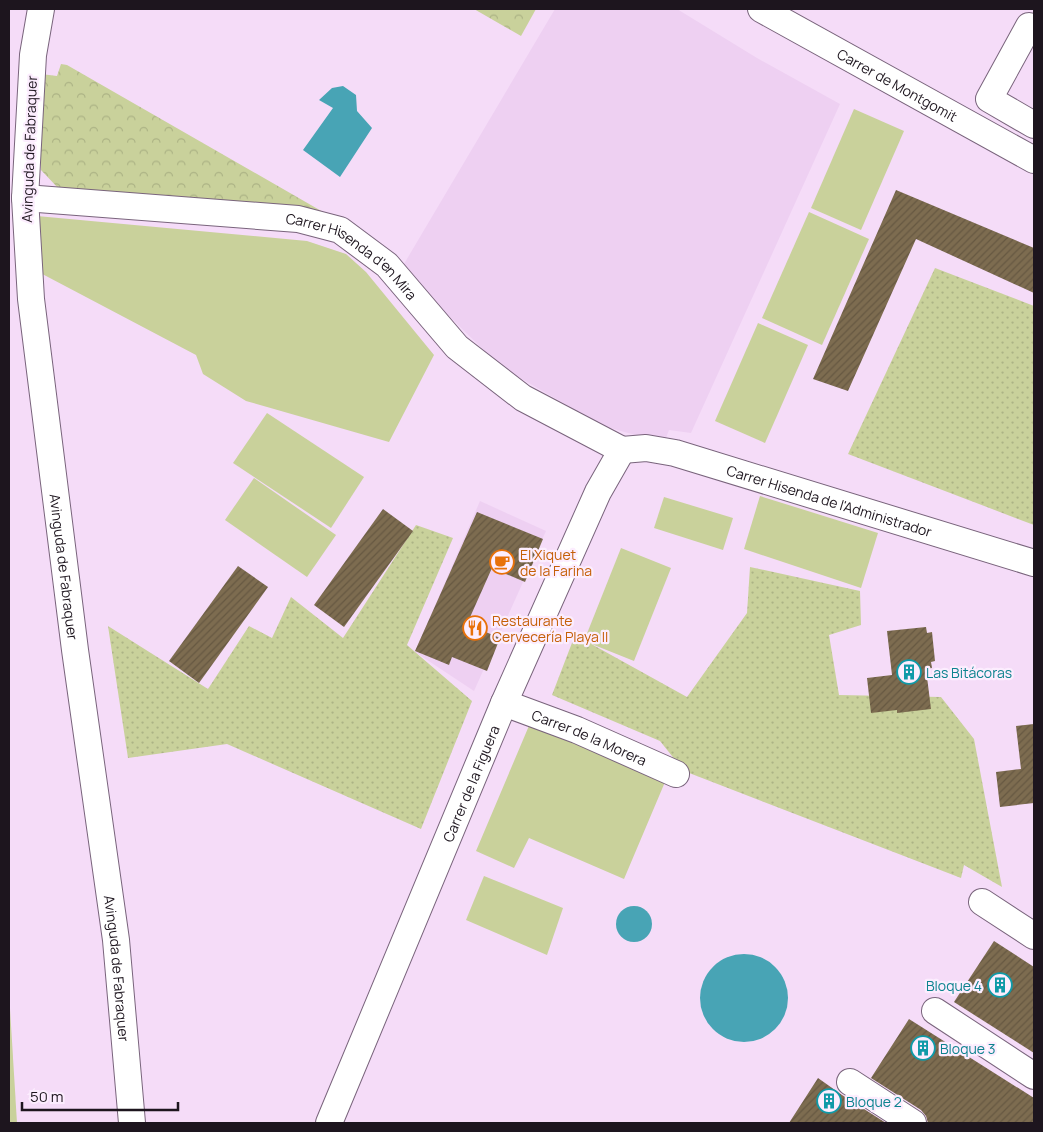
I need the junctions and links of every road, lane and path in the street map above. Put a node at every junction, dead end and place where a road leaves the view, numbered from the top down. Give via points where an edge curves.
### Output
1 (41, 9) edge
2 (761, 9) edge
3 (1029, 21) edge
4 (1034, 124) edge
5 (1034, 160) edge
6 (25, 198) junction
7 (622, 450) junction
8 (1034, 563) edge
9 (504, 703) junction
10 (676, 774) dead end
11 (982, 902) dead end
12 (1034, 936) edge
13 (935, 1011) dead end
14 (1034, 1076) edge
15 (850, 1082) dead end
16 (132, 1123) edge
17 (329, 1123) edge
18 (913, 1123) edge

1 - 6 street, Avinguda de Fabraquer via 33,55
2 - 5 street, Carrer de Montgomit
3 - 4 street via 989,99
6 - 7 street, Carrer Hisenda d'en Mira via 298,219 340,230 387,265 457,347 508,387 561,420
6 - 16 street, Avinguda de Fabraquer via 33,309 75,650 116,940
7 - 8 street, Carrer Hisenda de l'Administrador via 646,448 675,453
7 - 9 street, Carrer de la Figuera via 598,492
9 - 10 street, Carrer de la Morera via 577,730
9 - 17 street, Carrer de la Figuera
11 - 12 street
13 - 14 street
15 - 18 street

